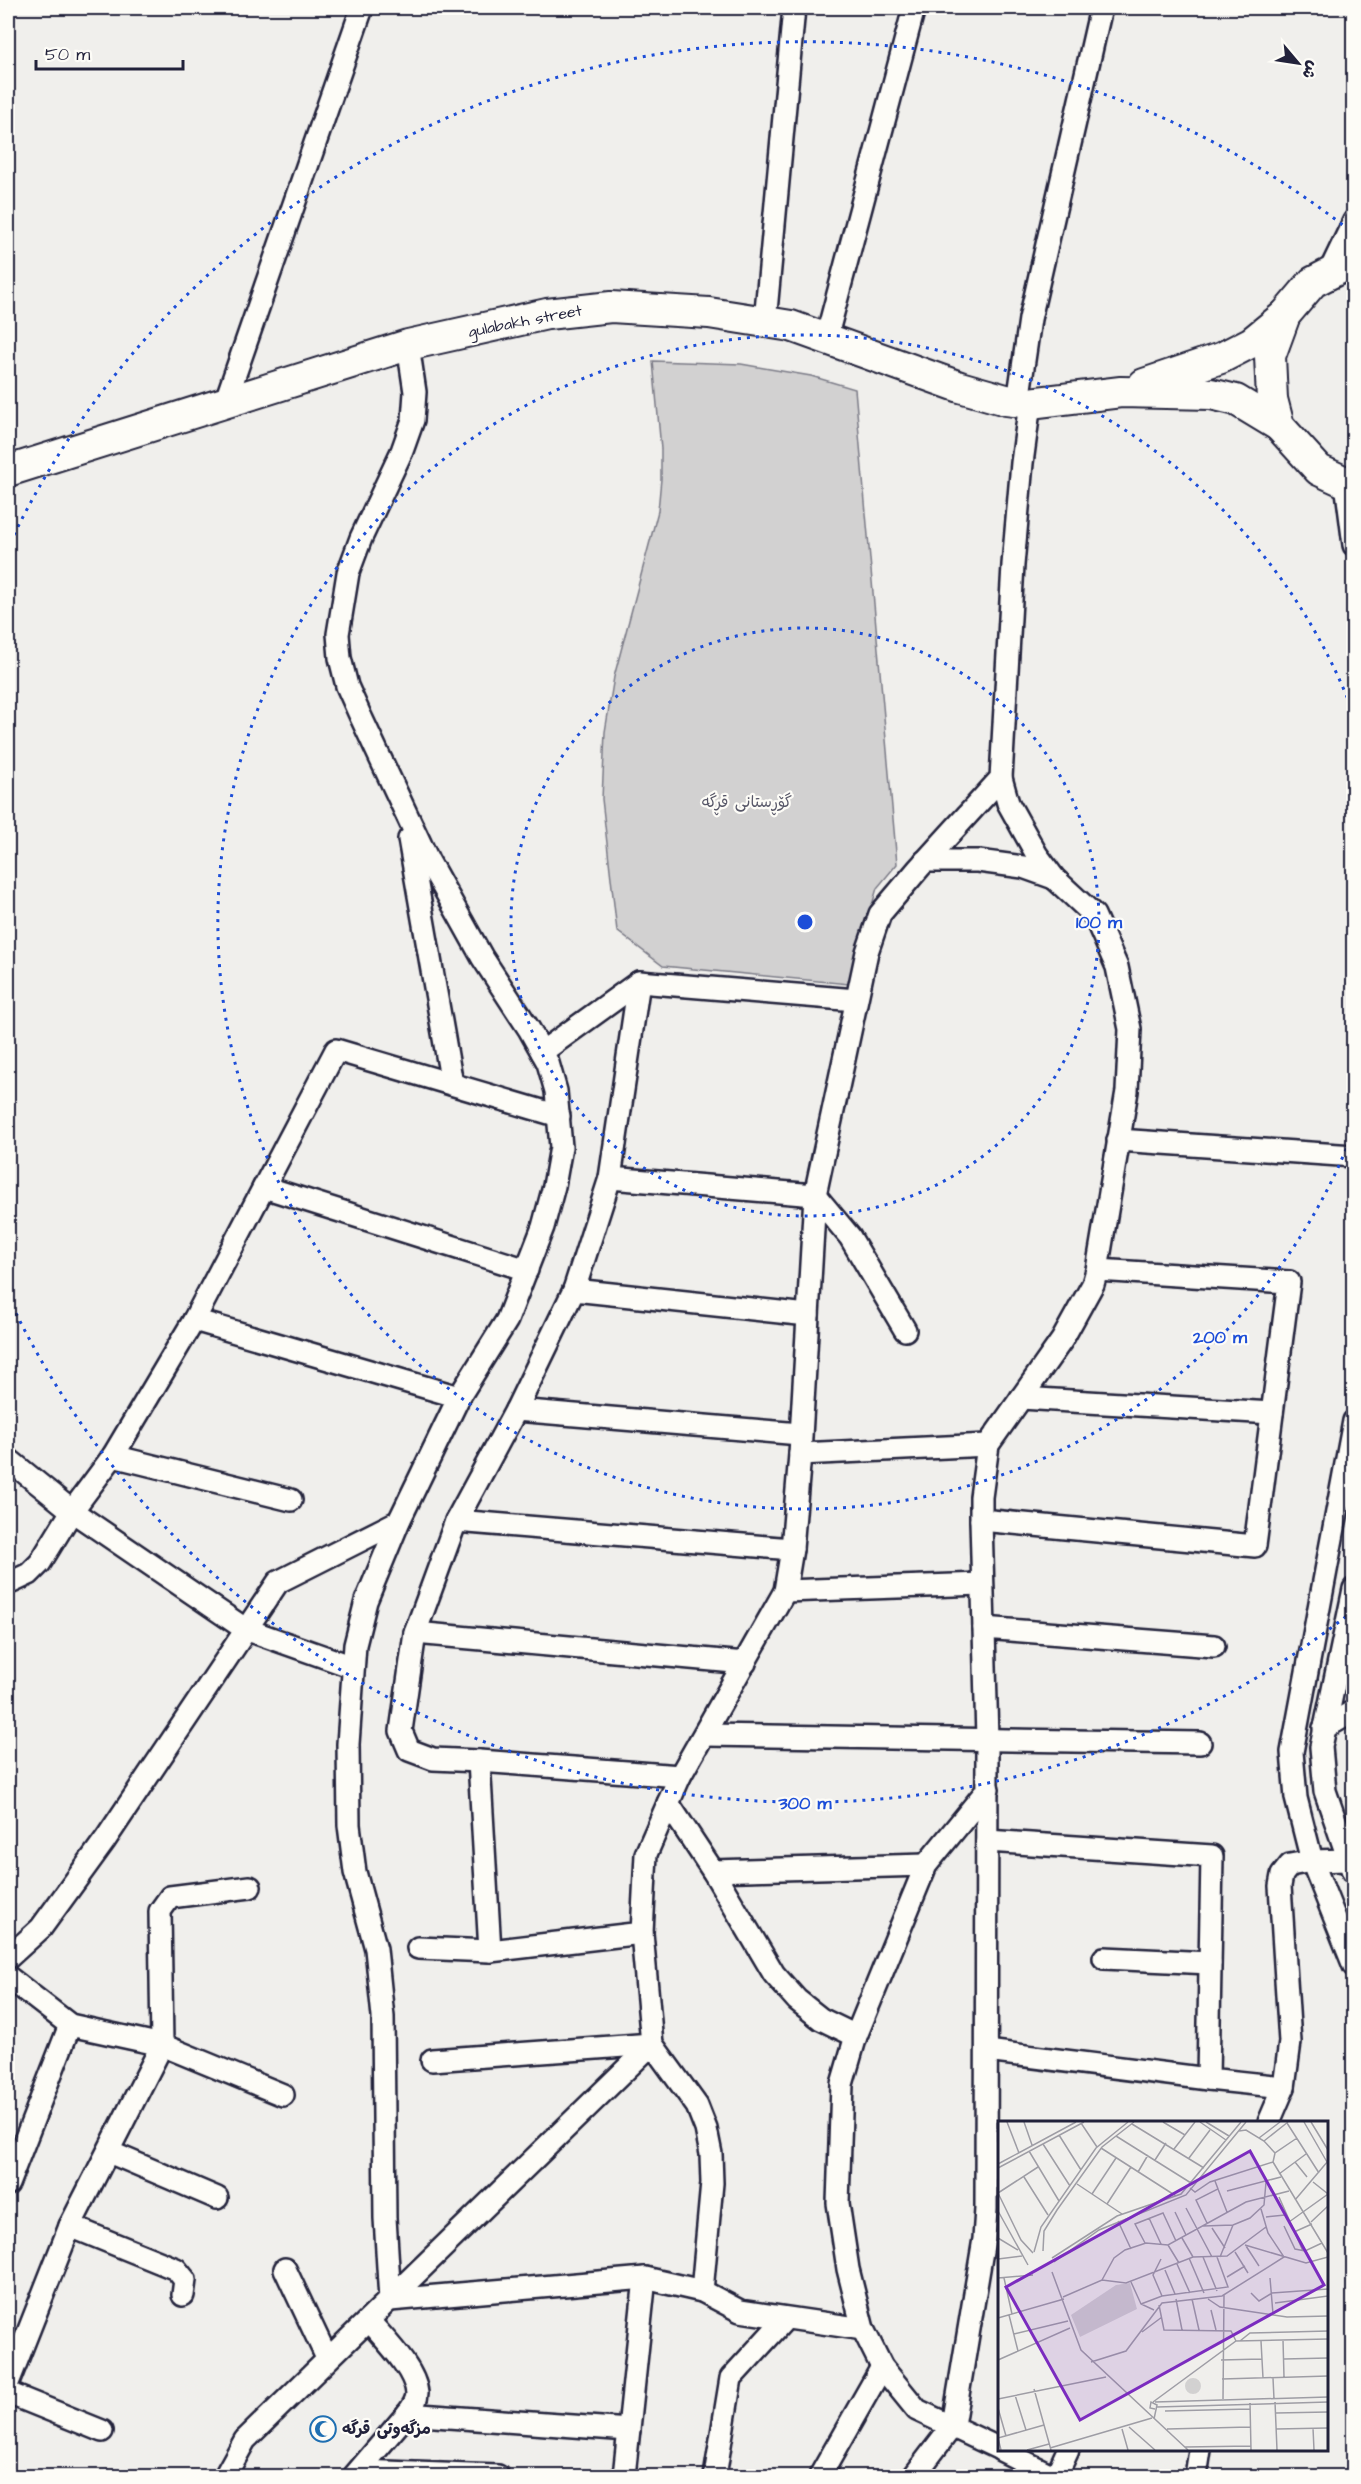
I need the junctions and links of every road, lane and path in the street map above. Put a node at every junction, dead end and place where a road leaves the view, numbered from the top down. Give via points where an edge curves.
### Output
1 (362, 8) edge
2 (794, 8) edge
3 (914, 8) edge
4 (1101, 8) edge
5 (1353, 221) edge
6 (1341, 267) edge
7 (1285, 315) junction
8 (765, 322) junction
9 (826, 339) junction
10 (408, 345) junction
11 (1121, 392) junction
12 (225, 403) junction
13 (1024, 403) junction
14 (1279, 426) junction
15 (8, 471) edge
16 (1349, 485) edge
17 (1353, 545) edge
18 (1001, 778) junction
19 (404, 808) junction
20 (926, 861) junction
21 (1054, 878) junction
22 (639, 982) junction
23 (856, 1000) junction
24 (542, 1052) junction
25 (452, 1084) junction
26 (559, 1116) junction
27 (1118, 1140) junction
28 (1353, 1156) edge
29 (610, 1178) junction
30 (264, 1187) junction
31 (815, 1195) junction
32 (527, 1270) junction
33 (1097, 1270) junction
34 (574, 1290) junction
35 (808, 1315) junction
36 (194, 1320) junction
37 (905, 1330) dead end
38 (459, 1397) junction
39 (1021, 1398) junction
40 (516, 1410) junction
41 (1272, 1413) junction
42 (1353, 1421) edge
43 (800, 1444) junction
44 (988, 1445) junction
45 (113, 1456) junction
46 (8, 1459) edge
47 (291, 1500) dead end
48 (72, 1511) junction
49 (981, 1520) junction
50 (399, 1521) junction
51 (456, 1521) junction
52 (792, 1549) junction
53 (8, 1581) edge
54 (982, 1584) junction
55 (1353, 1589) edge
56 (785, 1592) junction
57 (984, 1628) junction
58 (245, 1629) junction
59 (415, 1633) junction
60 (1214, 1646) dead end
61 (745, 1664) junction
62 (353, 1667) junction
63 (1353, 1711) edge
64 (1324, 1728) junction
65 (705, 1735) junction
66 (987, 1739) junction
67 (1200, 1743) dead end
68 (479, 1761) junction
69 (680, 1776) junction
70 (988, 1789) junction
71 (668, 1803) junction
72 (987, 1841) junction
73 (1312, 1861) junction
74 (926, 1865) junction
75 (1351, 1867) edge
76 (713, 1871) junction
77 (250, 1887) dead end
78 (642, 1934) junction
79 (418, 1948) dead end
80 (490, 1951) junction
81 (8, 1958) edge
82 (1104, 1958) dead end
83 (1210, 1963) junction
84 (1353, 1966) edge
85 (8, 1977) edge
86 (70, 2025) junction
87 (856, 2036) junction
88 (652, 2044) junction
89 (162, 2045) junction
90 (987, 2051) junction
91 (432, 2060) dead end
92 (1208, 2079) junction
93 (1284, 2087) junction
94 (283, 2095) dead end
95 (1269, 2121) edge
96 (110, 2152) junction
97 (8, 2184) edge
98 (217, 2198) dead end
99 (70, 2226) junction
100 (285, 2269) dead end
101 (645, 2278) junction
102 (702, 2291) junction
103 (183, 2295) dead end
104 (390, 2300) junction
105 (784, 2319) junction
106 (369, 2321) junction
107 (862, 2329) junction
108 (327, 2358) junction
109 (882, 2367) junction
110 (8, 2383) edge
111 (8, 2393) edge
112 (407, 2414) junction
113 (953, 2425) junction
114 (629, 2430) junction
115 (102, 2431) dead end
116 (998, 2448) edge
117 (1004, 2451) edge
118 (1067, 2451) edge
119 (1200, 2451) edge
120 (357, 2474) edge
121 (225, 2476) edge
122 (498, 2476) edge
123 (624, 2476) edge
124 (715, 2476) edge
125 (819, 2476) edge
126 (914, 2476) edge
127 (1054, 2476) edge
128 (1196, 2476) edge

1 - 12 street
2 - 8 street
3 - 9 street
4 - 13 street via 1030,319
5 - 6 street
6 - 7 street via 1313,282
7 - 11 street, gulabakh street via 1252,342 1221,358
7 - 14 street via 1270,356 1272,399
8 - 9 street, gulabakh street via 791,326
8 - 10 street, gulabakh street via 709,313 611,307 547,314
9 - 13 street, gulabakh street via 960,387
10 - 12 street, gulabakh street
10 - 19 street via 415,392 413,420 348,573 338,634 347,686
11 - 13 street, gulabakh street
11 - 14 street, gulabakh street via 1211,394 1236,400
12 - 15 street, gulabakh street
13 - 18 street
14 - 16 street via 1318,470
16 - 17 street
18 - 20 street
18 - 21 street via 1014,817
19 - 24 street via 460,918
19 - 25 street
20 - 21 street via 978,861 1023,867
20 - 23 street via 880,914
21 - 27 street via 1094,915 1117,967 1130,1029 1127,1091
22 - 23 street
22 - 24 street
22 - 29 street
23 - 31 street
24 - 26 street via 556,1091
25 - 26 street
25 - 30 street via 336,1050
26 - 32 street via 561,1146 554,1186
27 - 28 street
27 - 33 street
29 - 31 street
29 - 34 street
30 - 32 street
30 - 36 street
31 - 35 street
31 - 37 street via 850,1237
32 - 38 street via 507,1320
33 - 39 street via 1062,1340
33 - 41 street via 1289,1282
34 - 35 street
34 - 40 street
35 - 43 street
36 - 38 street
36 - 45 street
38 - 50 street
39 - 41 street
39 - 44 street
40 - 43 street
40 - 51 street
41 - 49 street via 1255,1546
42 - 73 street via 1292,1752 1296,1798
43 - 44 street
43 - 52 street
44 - 49 street
45 - 47 street
45 - 48 street
46 - 48 street
48 - 53 street via 40,1563 29,1574
48 - 58 street
49 - 54 street
50 - 58 street via 278,1582
50 - 62 street via 363,1609
51 - 52 street
51 - 59 street
52 - 56 street
54 - 56 street
54 - 57 street
55 - 64 street
56 - 61 street
57 - 60 street
57 - 66 street
58 - 62 street
58 - 81 street via 105,1840 41,1928
59 - 61 street
59 - 68 street via 401,1731 409,1750 433,1759
61 - 65 street
62 - 104 street via 348,1744 349,1825 355,1872 376,1949 383,2017
63 - 64 street
64 - 75 street via 1321,1747 1325,1791
65 - 66 street
65 - 69 street
66 - 67 street
66 - 70 street
68 - 69 street
68 - 80 street
69 - 71 street
70 - 72 street
70 - 74 street
71 - 76 street
71 - 78 street via 646,1854
72 - 83 street via 1212,1856
72 - 90 street
73 - 75 street
73 - 84 street
73 - 93 street via 1290,1865 1280,1886 1290,2042
74 - 76 street
74 - 87 street
76 - 87 street via 774,1974 821,2019
77 - 89 street via 170,1897 159,1911
78 - 80 street
78 - 88 street
79 - 80 street
82 - 83 street
83 - 92 street
85 - 86 street
86 - 89 street
86 - 97 street
87 - 107 street via 842,2084 838,2203
88 - 91 street
88 - 102 street via 697,2106 706,2129 712,2183
88 - 104 street
89 - 94 street
89 - 96 street
90 - 92 street
90 - 113 street via 984,2239
92 - 93 street
93 - 95 street
96 - 98 street
96 - 99 street
99 - 103 street via 176,2269 185,2280
99 - 110 street
100 - 108 street
101 - 102 street
101 - 104 street
101 - 114 street
102 - 105 street via 740,2312
104 - 106 street
105 - 107 street
105 - 124 street via 731,2378
106 - 108 street
106 - 112 street via 410,2371 417,2393
107 - 109 street
108 - 121 street via 245,2440
109 - 113 street via 917,2410
109 - 125 street
111 - 115 street
112 - 114 street
112 - 120 street
113 - 116 street
113 - 126 street
114 - 123 street
117 - 127 street
118 - 127 street
119 - 128 street
120 - 122 street

